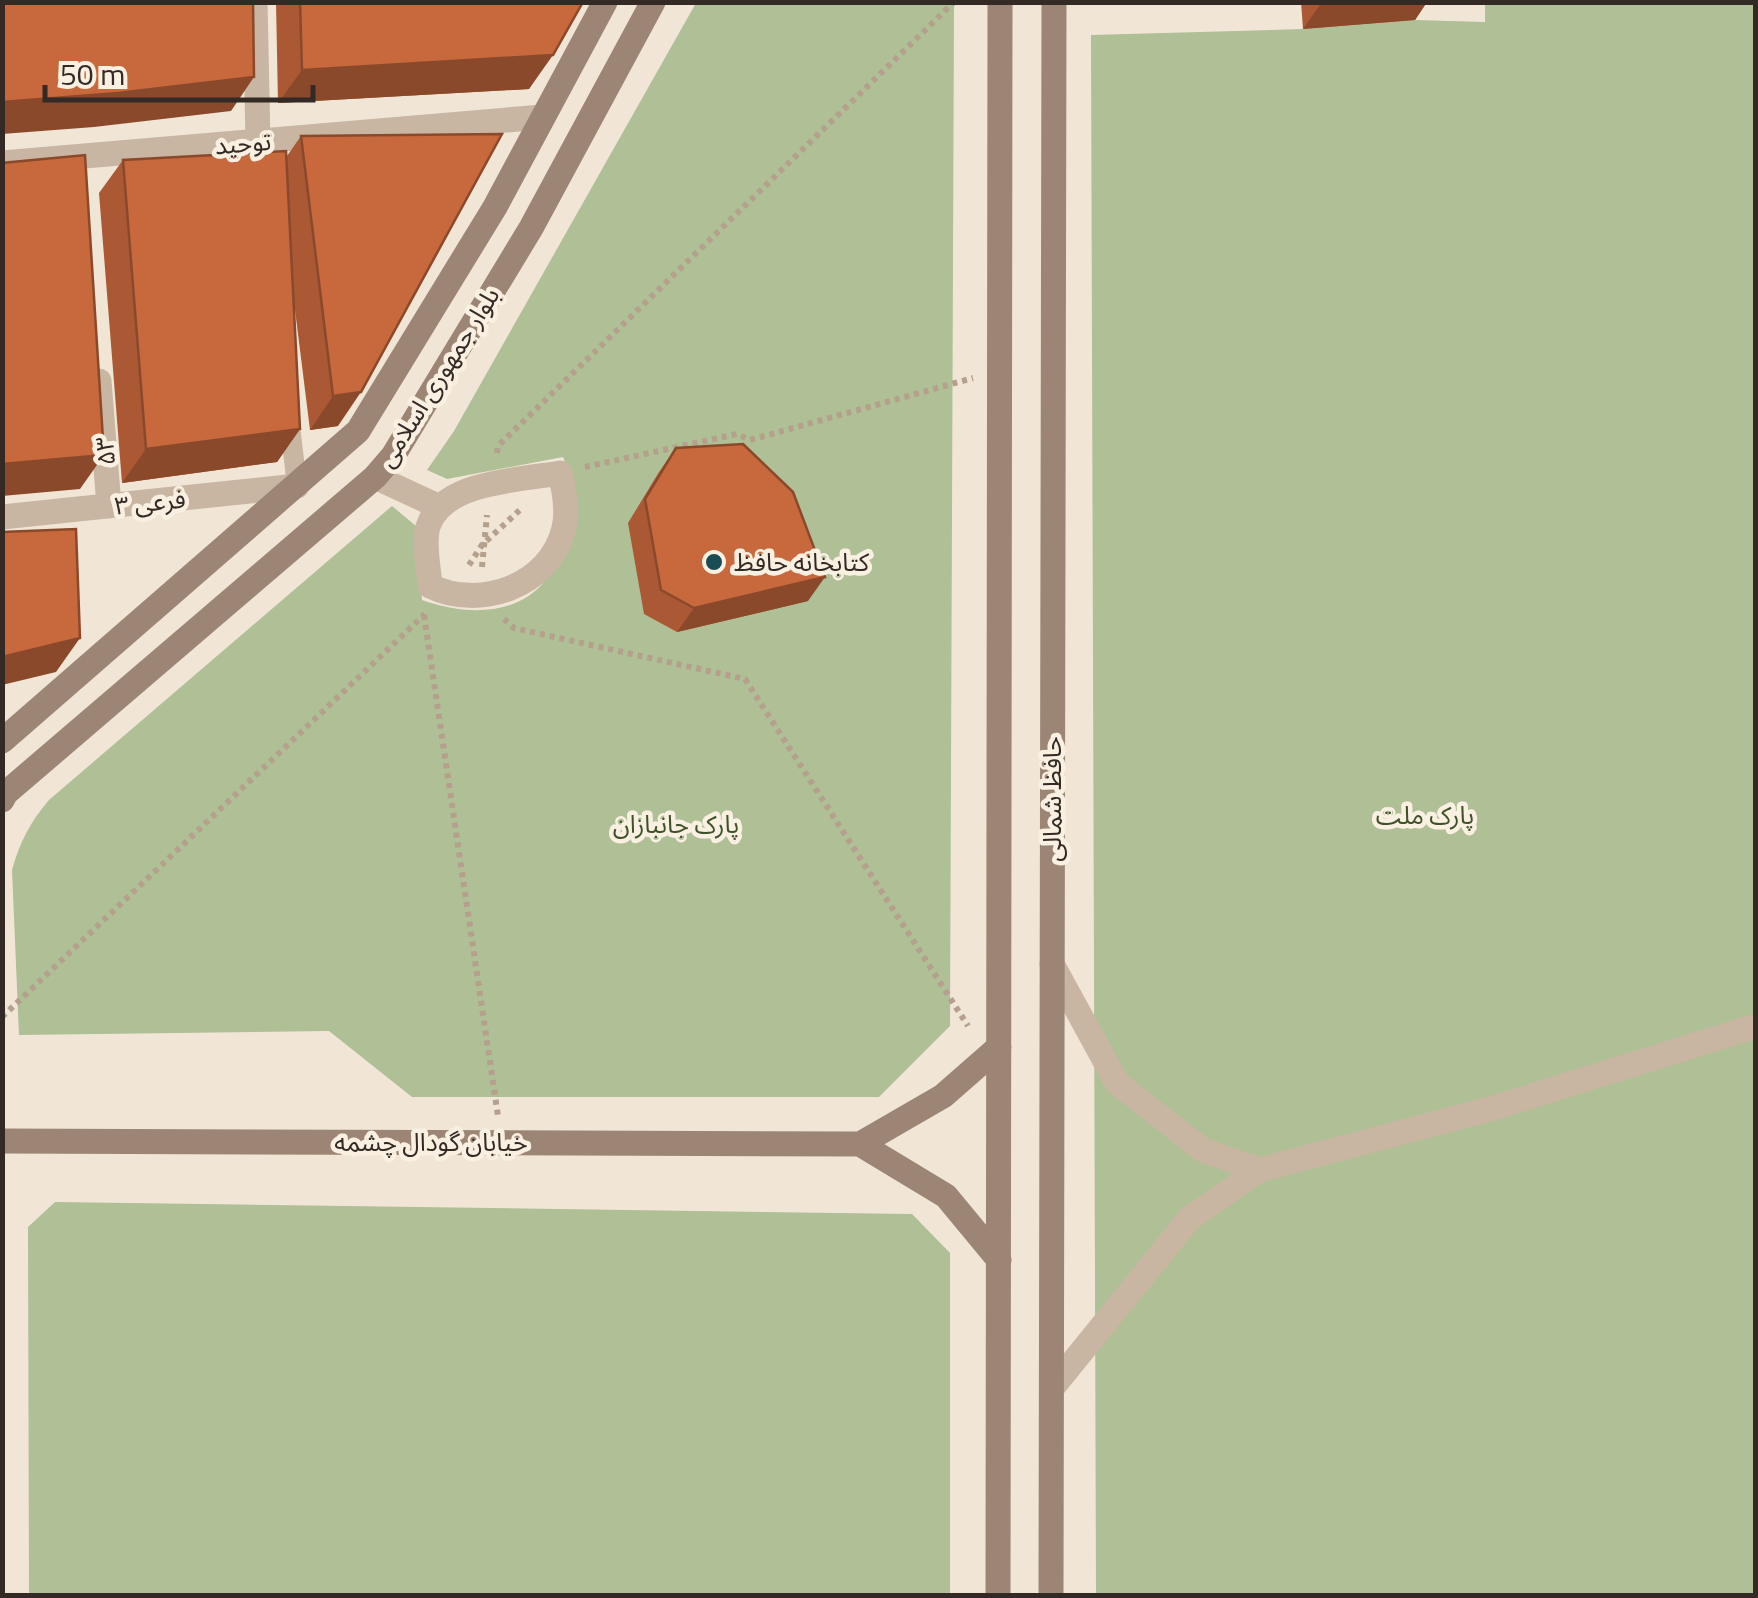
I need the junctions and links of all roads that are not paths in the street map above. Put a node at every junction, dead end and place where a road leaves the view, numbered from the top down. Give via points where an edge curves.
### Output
1 (254, 2) edge
2 (605, 2) edge
3 (653, 2) edge
4 (1000, 2) edge
5 (1054, 2) edge
6 (542, 117) junction
7 (259, 149) junction
8 (2, 163) edge
9 (96, 350) edge
10 (286, 392) edge
11 (375, 476) junction
12 (296, 486) junction
13 (110, 506) junction
14 (440, 507) junction
15 (2, 517) edge
16 (2, 741) edge
17 (2, 800) edge
18 (1052, 964) junction
19 (1756, 1026) edge
20 (993, 1052) junction
21 (2, 1141) edge
22 (860, 1144) junction
23 (1259, 1170) junction
24 (999, 1260) junction
25 (1052, 1388) junction
26 (998, 1596) edge
27 (1052, 1596) edge

1 - 7 street
2 - 6 main road, بلوار جمهوری اسلامی
3 - 11 main road, بلوار جمهوری اسلامی via 531,228
4 - 20 main road
5 - 18 main road, حافظ شمالی
6 - 7 street, توحید
6 - 12 main road, بلوار جمهوری اسلامی via 358,431
7 - 8 street, توحید via 80,166
9 - 13 street, ۵۳
10 - 12 lane
11 - 14 street
11 - 17 main road, بلوار جمهوری اسلامی
12 - 13 street, فرعی ۳
12 - 16 main road, بلوار جمهوری اسلامی
13 - 15 street, فرعی ۳
14 - 14 street via 427,526 430,586 449,596 481,598 518,586 553,550 564,528 560,472 457,492
18 - 23 street via 1117,1083 1203,1150
18 - 25 main road, حافظ شمالی
19 - 23 street via 1490,1109
20 - 22 main road via 943,1096
20 - 24 main road
21 - 22 main road, خیابان گودال چشمه
22 - 24 main road via 946,1196
23 - 25 street via 1190,1218
24 - 26 main road
25 - 27 main road, حافظ شمالی

